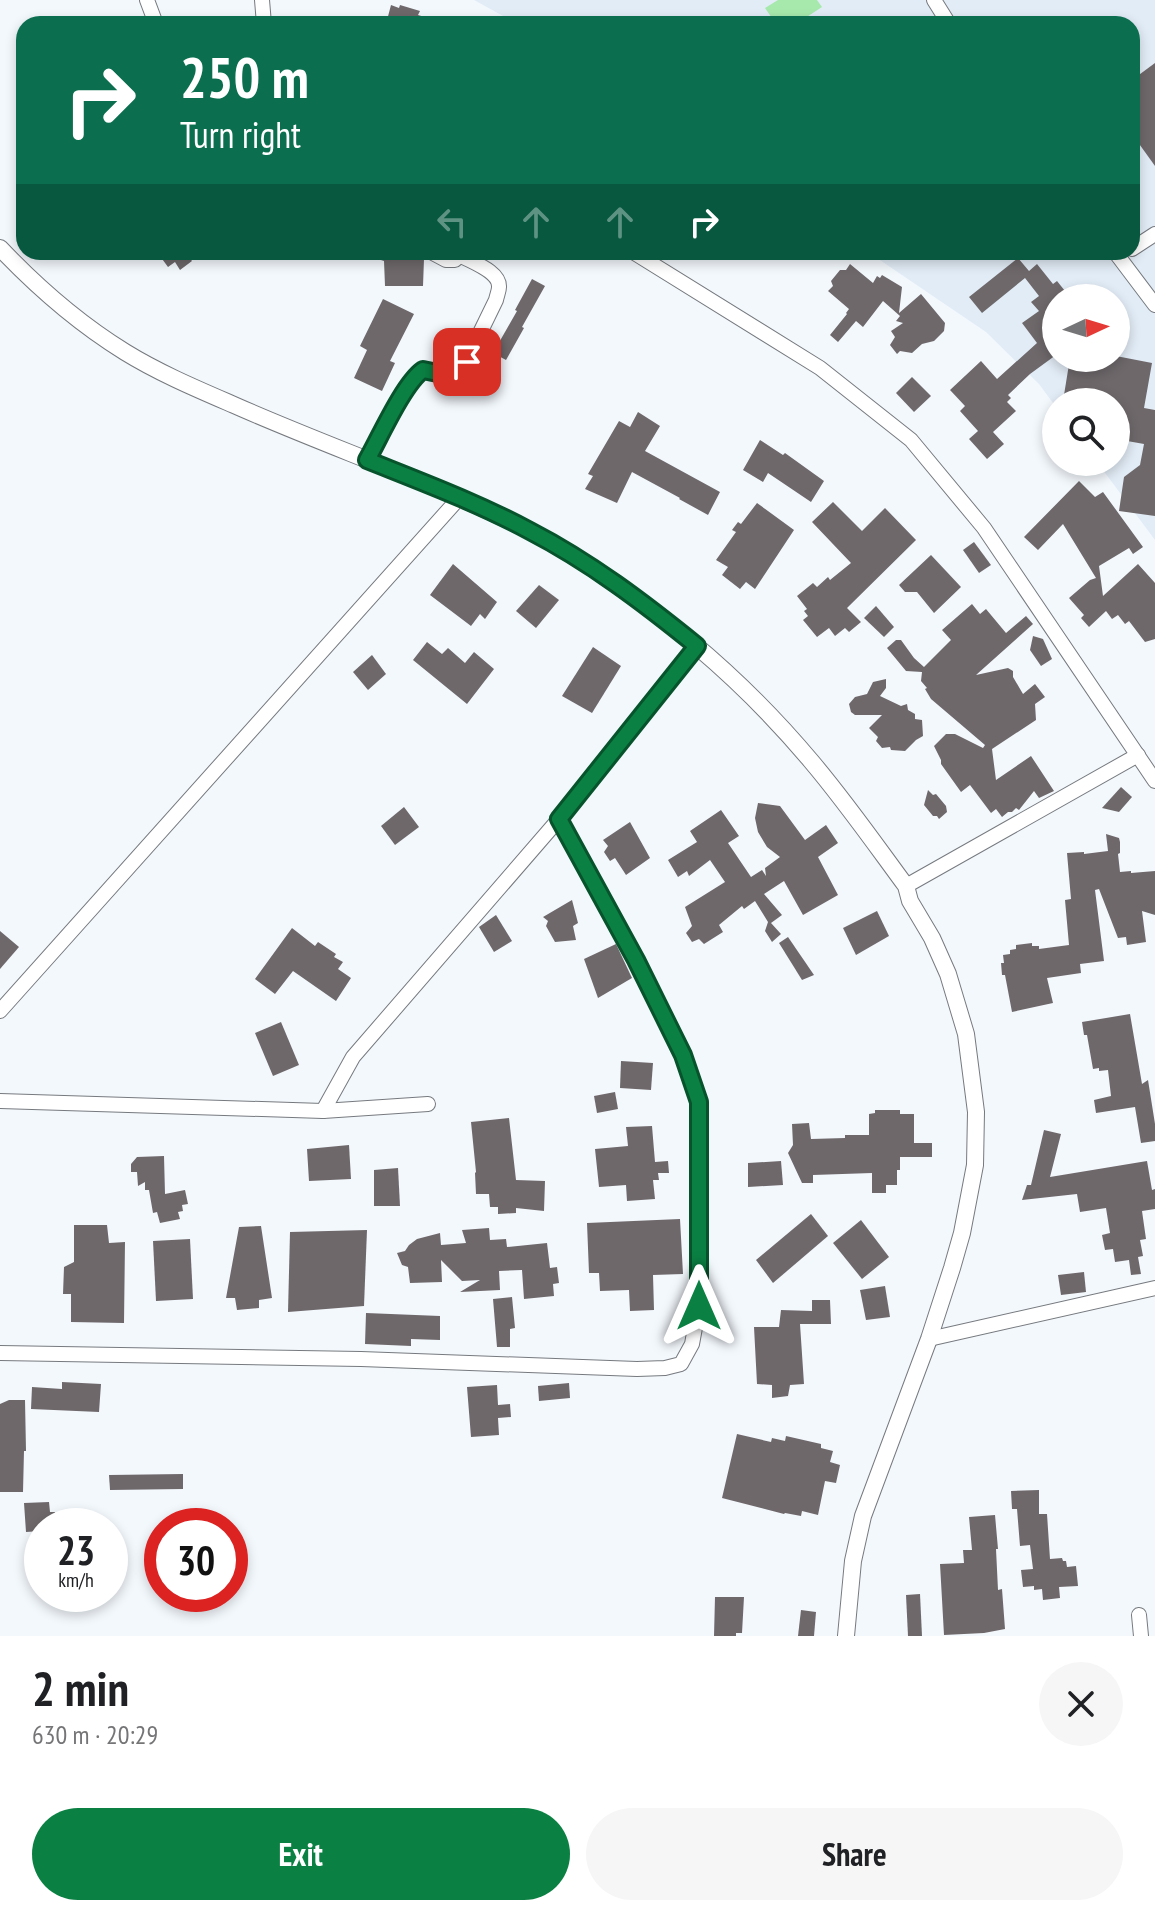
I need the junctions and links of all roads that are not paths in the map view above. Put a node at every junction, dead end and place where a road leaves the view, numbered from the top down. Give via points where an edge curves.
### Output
1 (0, 248) edge
2 (471, 260) edge
3 (646, 260) edge
4 (1128, 260) edge
5 (1155, 305) edge
6 (367, 460) junction
7 (460, 497) junction
8 (697, 646) junction
9 (1138, 755) junction
10 (1155, 781) edge
11 (559, 819) junction
12 (906, 886) junction
13 (0, 1011) edge
14 (0, 1101) edge
15 (428, 1104) dead end
16 (323, 1111) junction
17 (1155, 1288) edge
18 (929, 1339) junction
19 (0, 1353) edge
20 (1139, 1615) dead end
21 (846, 1636) edge
22 (1141, 1636) edge

1 - 6 main road via 54,302 126,353
2 - 6 street via 498,278 499,287 460,374 423,370 415,375
3 - 9 street via 820,368 911,440 984,528
4 - 5 street
6 - 7 main road
7 - 8 main road via 563,549
7 - 13 street
8 - 11 street
8 - 12 main road via 751,694 810,759
9 - 10 street
9 - 12 street
11 - 16 street via 353,1057
11 - 19 street via 650,987 699,1102 699,1306 692,1344 681,1364 637,1369
12 - 18 main road via 960,1010 976,1112 970,1196
14 - 16 street
15 - 16 street
17 - 18 street
18 - 21 main road via 863,1516
20 - 22 street

